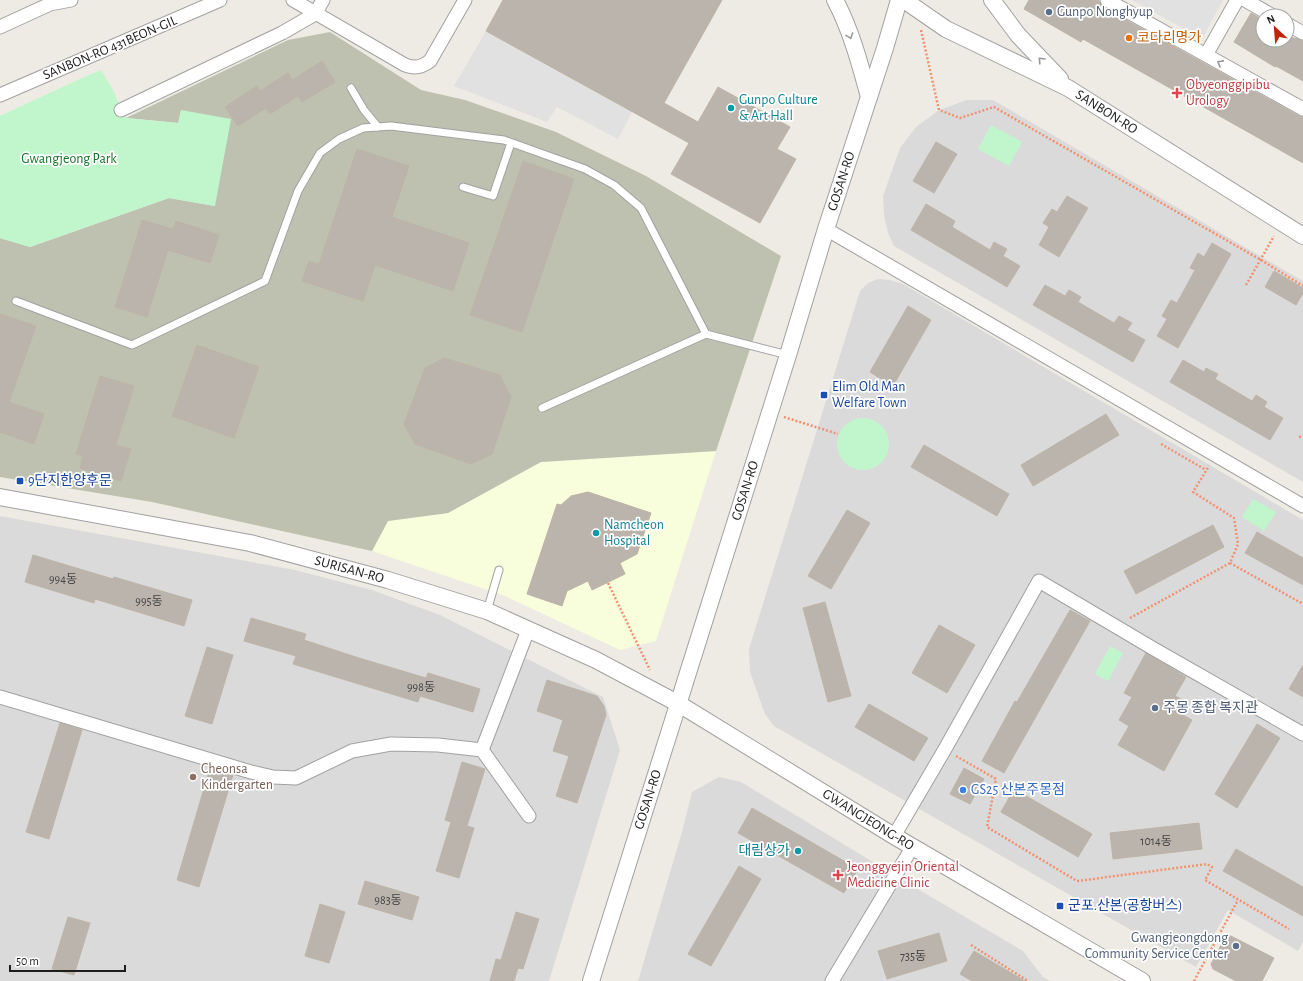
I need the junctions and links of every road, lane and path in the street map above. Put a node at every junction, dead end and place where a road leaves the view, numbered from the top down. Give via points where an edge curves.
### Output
1 (71, 0) edge
2 (220, 0) edge
3 (293, 0) edge
4 (323, 0) edge
5 (835, 0) edge
6 (899, 0) edge
7 (992, 0) edge
8 (1107, 0) edge
9 (1237, 0) edge
10 (1244, 0) edge
11 (461, 1) edge
12 (48, 2) edge
13 (910, 4) edge
14 (1258, 8) edge
15 (315, 14) junction
16 (0, 27) edge
17 (1206, 55) junction
18 (351, 88) dead end
19 (1068, 88) junction
20 (0, 95) edge
21 (869, 97) junction
22 (1303, 109) edge
23 (121, 110) dead end
24 (378, 127) junction
25 (511, 143) junction
26 (463, 187) dead end
27 (1281, 223) junction
28 (826, 229) junction
29 (1303, 236) edge
30 (1261, 260) junction
31 (1246, 285) dead end
32 (1303, 286) edge
33 (16, 301) dead end
34 (706, 334) junction
35 (788, 355) junction
36 (542, 408) dead end
37 (770, 413) junction
38 (838, 434) dead end
39 (1303, 436) edge
40 (1299, 437) dead end
41 (1161, 444) dead end
42 (1215, 455) junction
43 (1206, 470) junction
44 (0, 497) edge
45 (1303, 506) edge
46 (1230, 563) junction
47 (499, 570) dead end
48 (608, 583) dead end
49 (1303, 604) edge
50 (487, 611) junction
51 (1130, 618) dead end
52 (528, 630) junction
53 (662, 694) junction
54 (0, 698) edge
55 (679, 704) junction
56 (1303, 734) edge
57 (945, 749) junction
58 (482, 750) junction
59 (530, 816) dead end
60 (894, 836) junction
61 (913, 846) junction
62 (1238, 900) junction
63 (1290, 929) dead end
64 (971, 945) dead end
65 (591, 981) edge
66 (832, 981) edge
67 (1028, 981) edge
68 (1142, 981) edge
69 (1194, 981) edge

1 - 12 street
2 - 20 street, SANBON-RO 431BEON-GIL
3 - 15 street
4 - 15 street
5 -> 21 street via 861,68
6 - 21 street, GOSAN-RO
19 -> 7 street via 1018,35
8 - 17 street
9 - 17 street
10 - 14 street
11 - 15 street via 430,61 418,67 405,65
12 - 16 street
13 - 19 street, SANBON-RO via 946,29
13 - 30 path via 939,110 960,118 994,107
15 - 23 street via 282,33
22 -> 17 street
18 - 24 lane
19 - 27 street, SANBON-RO
21 - 28 street, GOSAN-RO
24 - 25 lane via 391,126
24 - 33 lane via 357,130 320,153 298,191 265,281 132,345
25 - 26 lane via 493,196
25 - 34 lane via 585,169 614,185 641,208
27 - 29 street, SANBON-RO
27 - 30 path
28 - 35 street, GOSAN-RO
28 - 42 street
30 - 31 path
30 - 32 path
34 - 35 lane
34 - 36 lane
35 - 37 street, GOSAN-RO
37 - 38 path
37 - 55 street, GOSAN-RO
39 - 40 path
41 - 43 path
42 - 43 path
42 - 45 street
43 - 46 path via 1193,492 1234,518 1238,544
44 - 50 street, SURISAN-RO via 250,543 388,580
46 - 49 path
46 - 51 path
47 - 50 lane
48 - 53 path
50 - 52 street, SURISAN-RO
52 - 53 street, SURISAN-RO via 596,660
52 - 58 street
53 - 55 street, SURISAN-RO
54 - 58 street via 273,777 296,778 352,751 391,744 438,745
55 - 60 street, GWANGJEONG-RO
55 - 65 street, GOSAN-RO
56 - 57 street via 1039,581
57 - 60 street
57 - 62 path via 996,779 987,827 1077,881 1207,864 1212,867 1205,880
58 - 59 street
60 - 61 street, GWANGJEONG-RO
61 - 66 street
61 - 68 street, GWANGJEONG-RO
62 - 63 path
62 - 69 path
64 - 67 path

